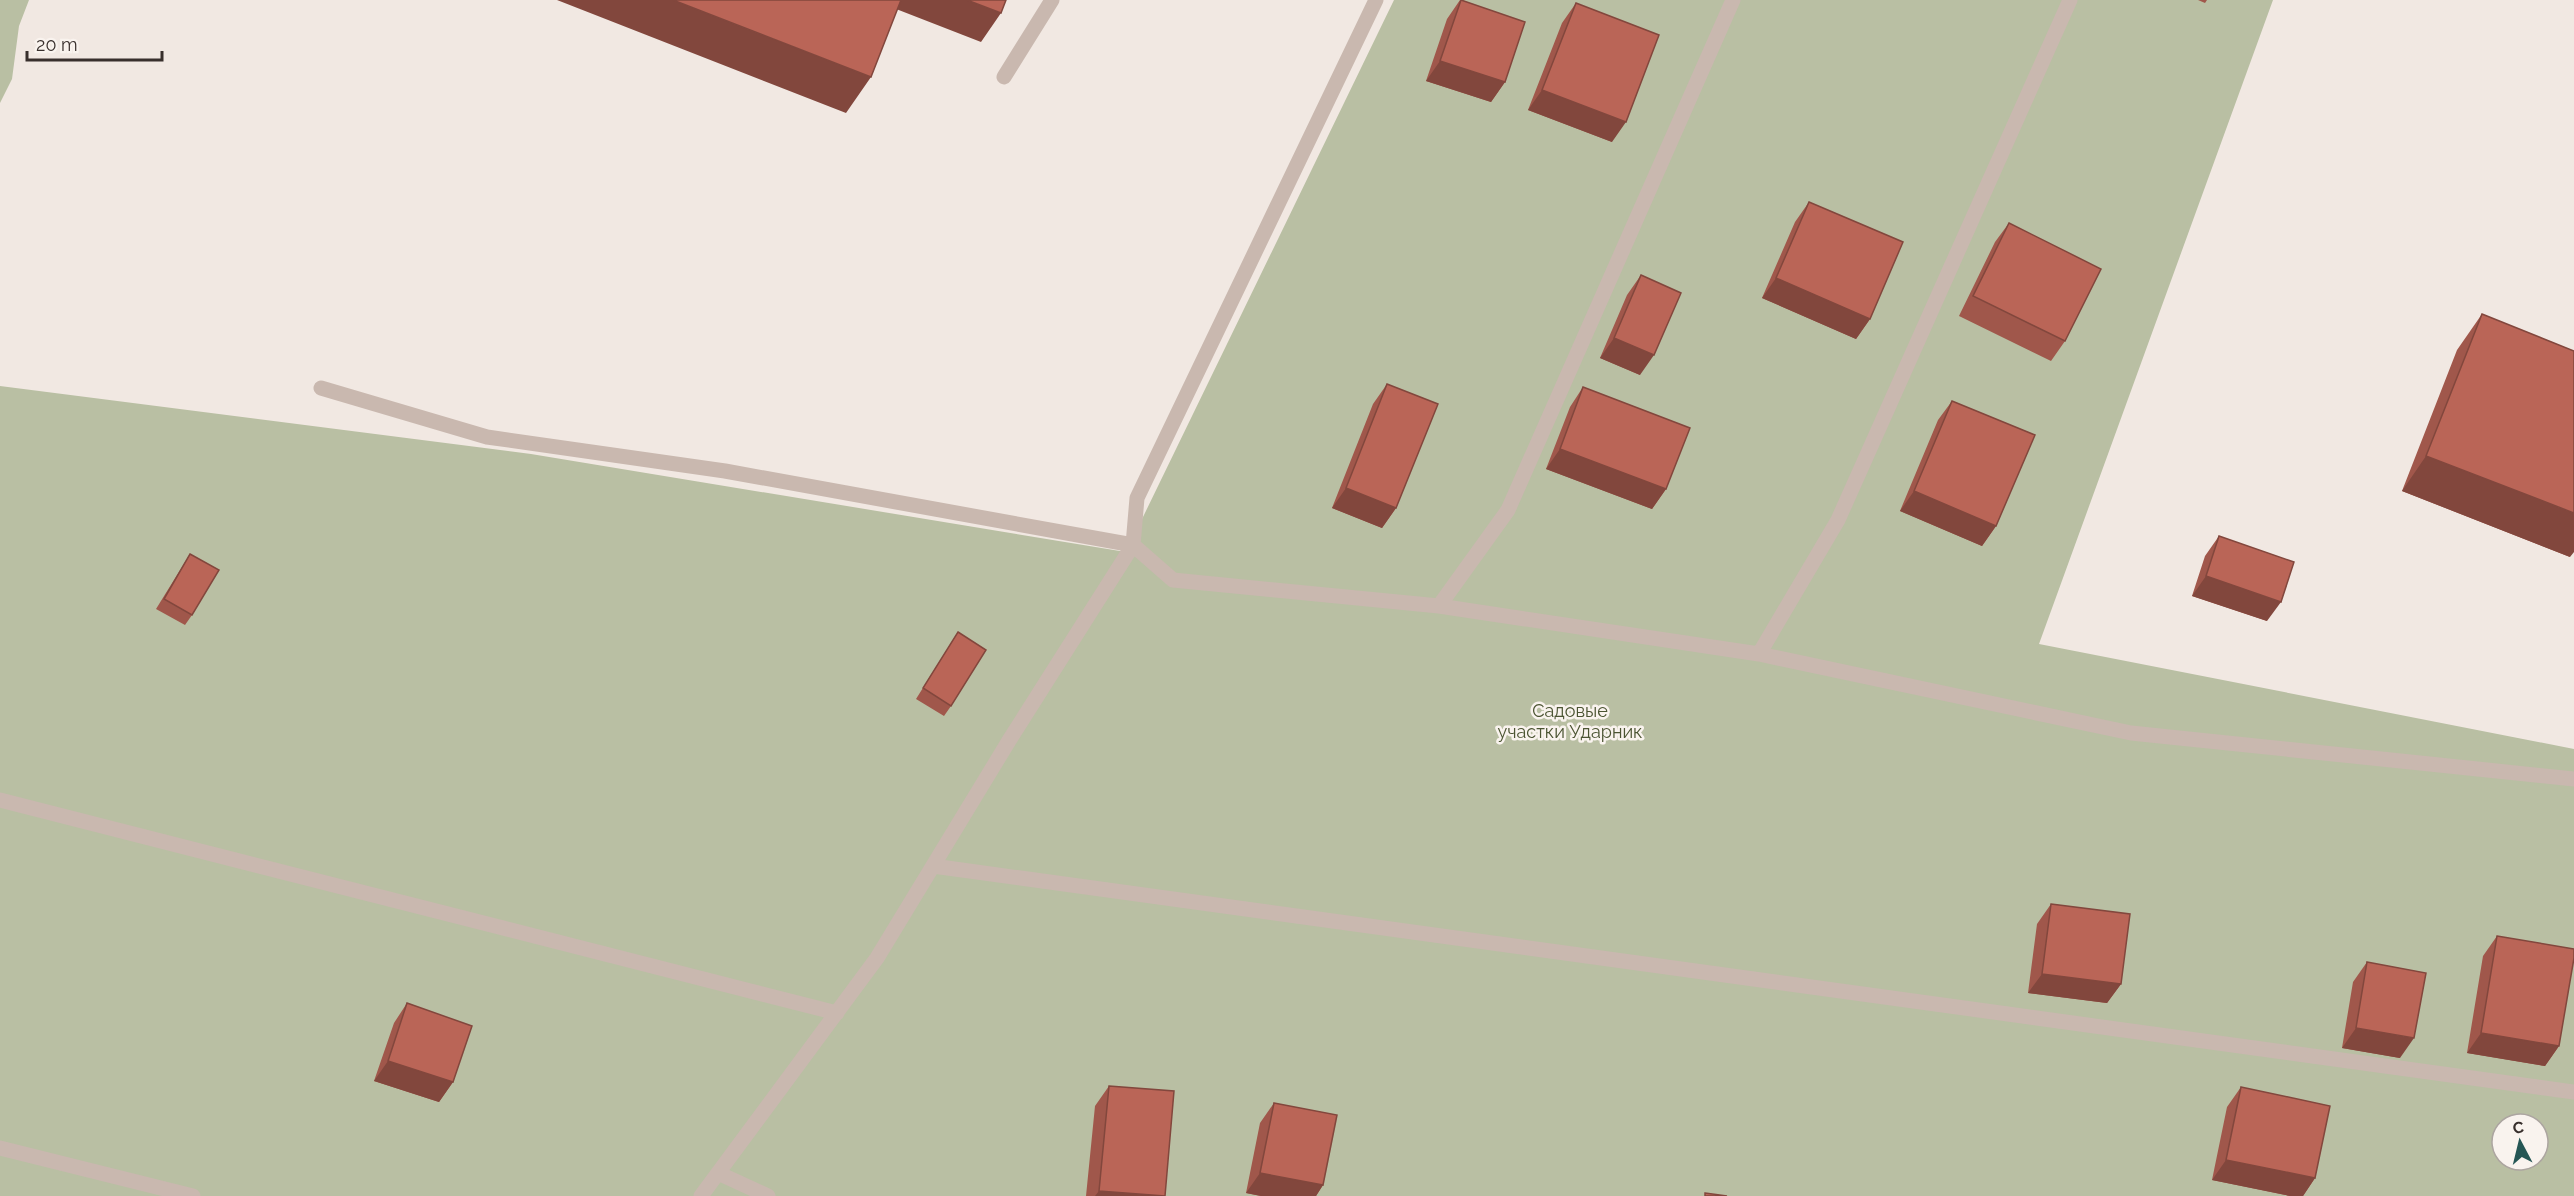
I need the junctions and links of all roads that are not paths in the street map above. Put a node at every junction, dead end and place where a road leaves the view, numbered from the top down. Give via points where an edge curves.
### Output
1 (1052, 0) edge
2 (1376, 0) edge
3 (1733, 0) edge
4 (2070, 0) edge
5 (1004, 77) dead end
6 (321, 388) dead end
7 (1133, 545) junction
8 (1439, 606) junction
9 (1759, 654) junction
10 (2574, 779) edge
11 (0, 800) edge
12 (933, 866) junction
13 (837, 1013) junction
14 (2574, 1092) edge
15 (0, 1148) edge
16 (718, 1173) junction
17 (193, 1196) edge
18 (701, 1196) edge
19 (768, 1196) edge

1 - 5 lane
2 - 7 lane via 1137,498
3 - 8 lane via 1508,510
4 - 9 lane via 1838,520
6 - 7 lane via 487,437 724,471
7 - 8 lane via 1173,580
7 - 12 lane
8 - 9 lane
9 - 10 lane via 2131,733
11 - 13 lane
12 - 13 lane via 877,958
12 - 14 lane
13 - 16 lane
15 - 17 lane
16 - 18 lane
16 - 19 lane

